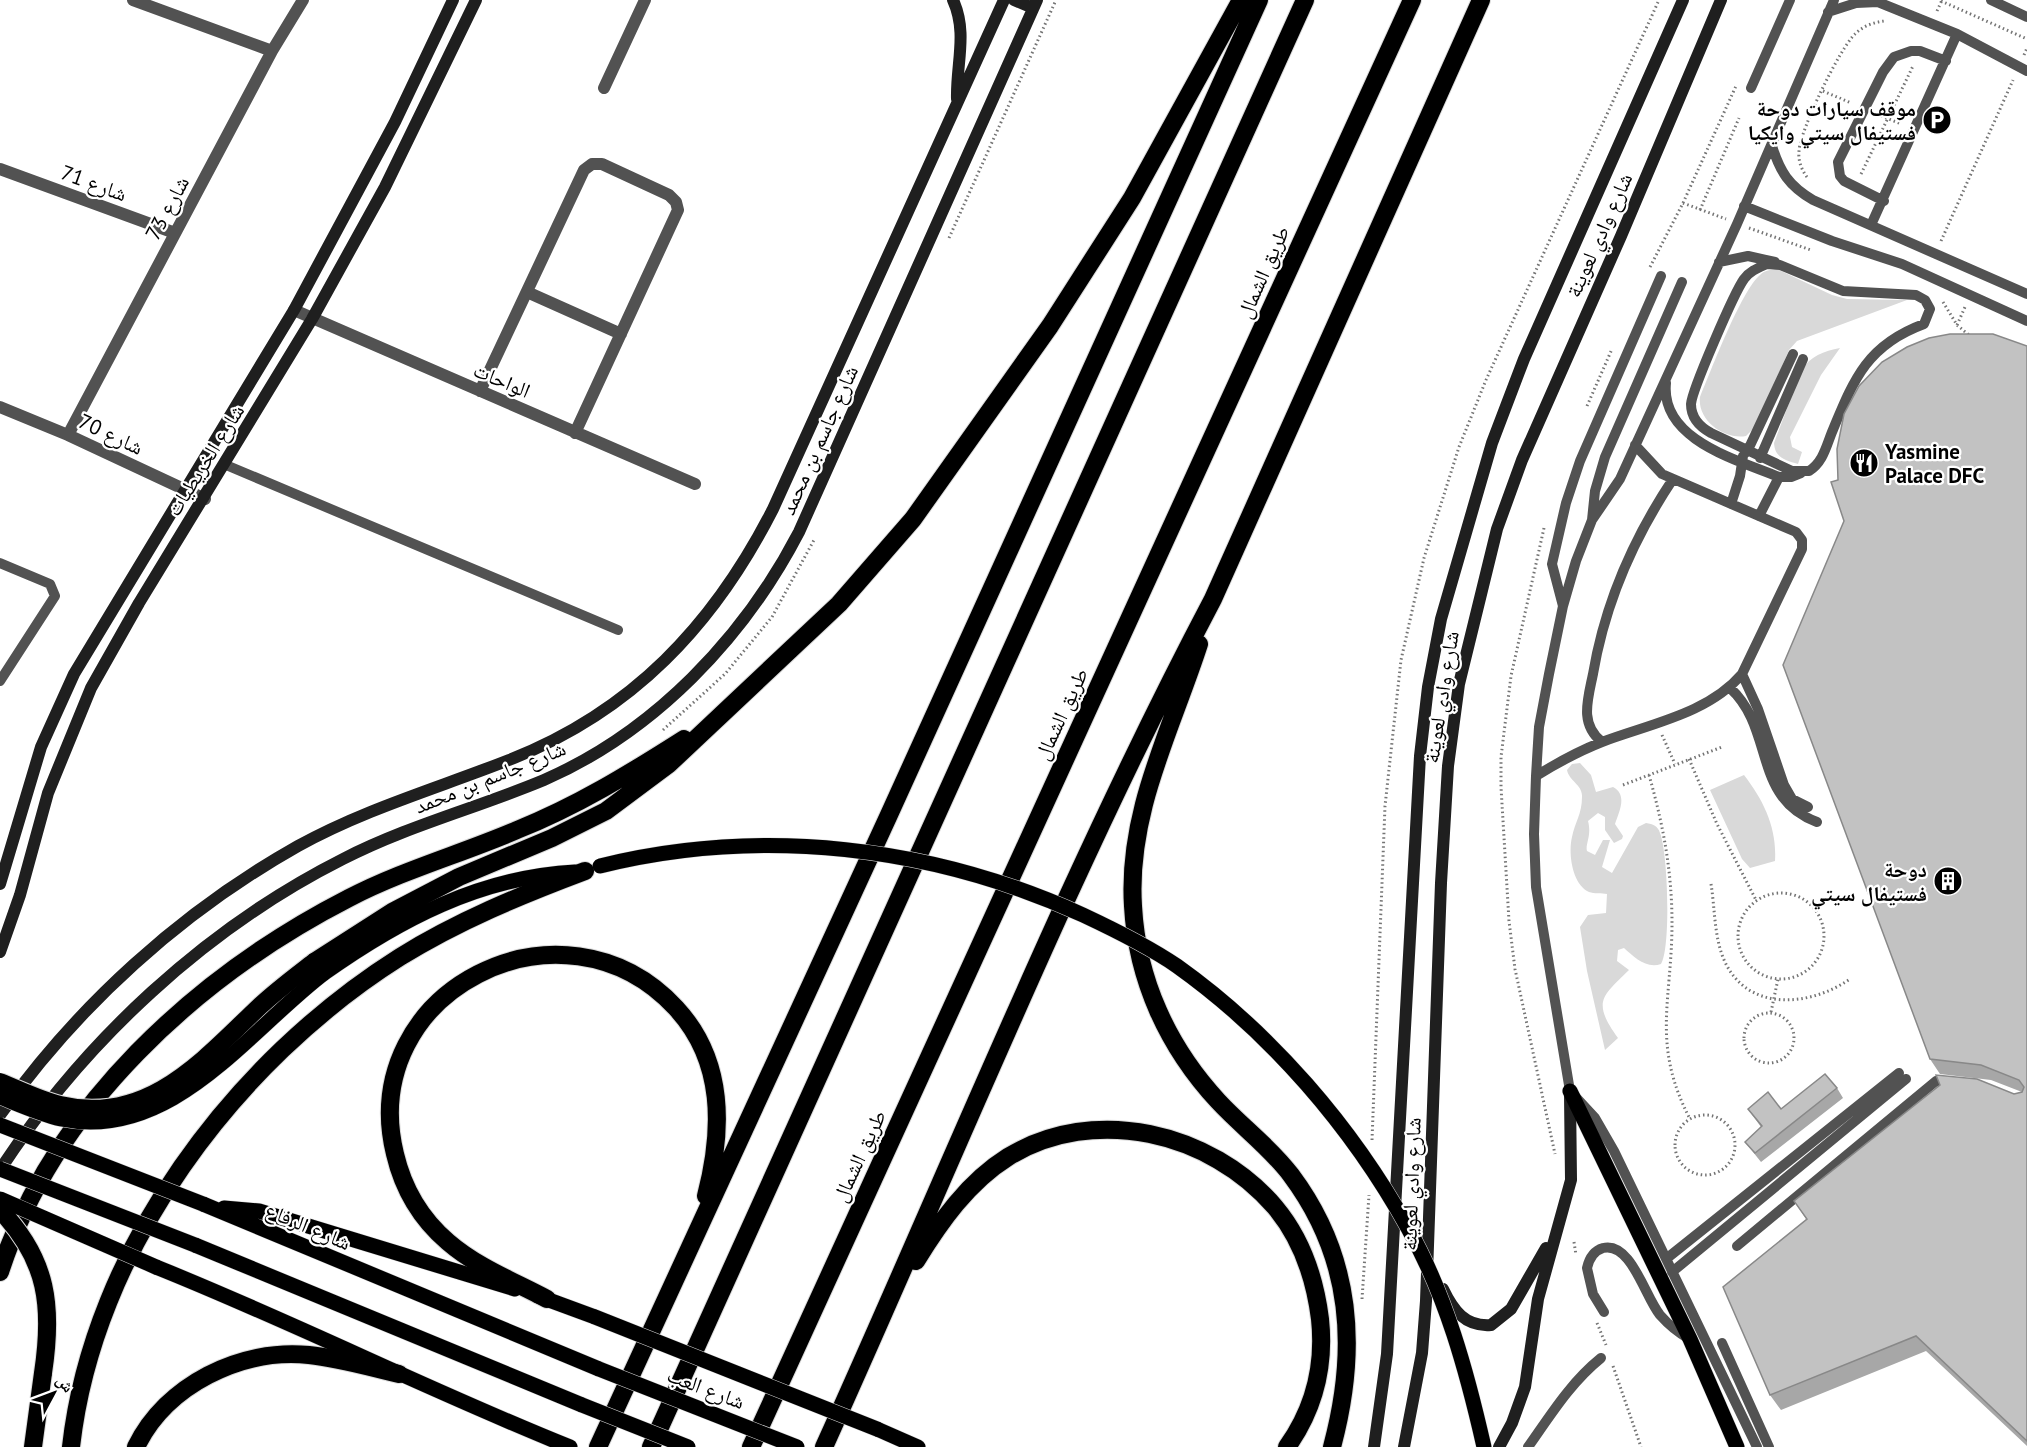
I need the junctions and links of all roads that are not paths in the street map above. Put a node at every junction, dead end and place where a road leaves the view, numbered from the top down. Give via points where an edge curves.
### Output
1 (133, 0) edge
2 (303, 0) edge
3 (453, 0) edge
4 (476, 0) edge
5 (645, 0) edge
6 (953, 0) edge
7 (1004, 0) edge
8 (1014, 0) edge
9 (1241, 0) edge
10 (1259, 0) edge
11 (1305, 0) edge
12 (1412, 0) edge
13 (1481, 0) edge
14 (1683, 0) edge
15 (1721, 0) edge
16 (1790, 0) edge
17 (1834, 0) edge
18 (1990, 0) edge
19 (1035, 4) edge
20 (1828, 12) junction
21 (2027, 17) edge
22 (1957, 34) junction
23 (272, 51) junction
24 (1946, 61) junction
25 (2023, 69) edge
26 (603, 88) dead end
27 (1751, 88) dead end
28 (958, 103) junction
29 (1772, 146) junction
30 (0, 170) edge
31 (1884, 201) junction
32 (1744, 206) junction
33 (1871, 225) junction
34 (175, 233) junction
35 (1719, 262) junction
36 (1780, 265) junction
37 (1661, 276) dead end
38 (1682, 282) dead end
39 (527, 292) junction
40 (2027, 294) edge
41 (294, 310) junction
42 (312, 319) junction
43 (2027, 321) edge
44 (621, 334) junction
45 (1667, 376) junction
46 (480, 391) junction
47 (0, 407) edge
48 (575, 433) junction
49 (68, 435) junction
50 (1635, 445) junction
51 (1744, 454) junction
52 (1760, 458) junction
53 (226, 465) junction
54 (1802, 472) junction
55 (1779, 477) junction
56 (1673, 479) junction
57 (695, 484) dead end
58 (187, 490) junction
59 (205, 499) junction
60 (1731, 504) junction
61 (1759, 516) junction
62 (1592, 520) junction
63 (0, 562) edge
64 (1213, 599) junction
65 (1563, 606) junction
66 (618, 630) dead end
67 (1742, 674) junction
68 (0, 681) edge
69 (1730, 688) junction
70 (721, 716) junction
71 (1602, 742) junction
72 (1536, 776) junction
73 (1808, 807) dead end
74 (1817, 822) dead end
75 (592, 869) junction
76 (0, 884) edge
77 (0, 952) edge
78 (319, 968) junction
79 (0, 1082) edge
80 (1966, 1084) edge
81 (1570, 1091) junction
82 (0, 1097) edge
83 (0, 1115) edge
84 (0, 1125) edge
85 (0, 1170) edge
86 (0, 1199) edge
87 (206, 1206) junction
88 (0, 1210) edge
89 (1554, 1234) junction
90 (693, 1242) junction
91 (1737, 1246) dead end
92 (1429, 1247) junction
93 (1666, 1258) junction
94 (0, 1272) edge
95 (1672, 1272) junction
96 (546, 1299) junction
97 (1604, 1312) dead end
98 (882, 1314) junction
99 (1690, 1339) junction
100 (1722, 1343) dead end
101 (1601, 1358) dead end
102 (599, 1369) joint
103 (399, 1374) junction
104 (568, 1446) edge
105 (33, 1447) edge
106 (71, 1447) edge
107 (136, 1447) edge
108 (598, 1447) edge
109 (651, 1447) edge
110 (688, 1447) edge
111 (751, 1447) edge
112 (797, 1447) edge
113 (824, 1447) edge
114 (918, 1447) edge
115 (1287, 1447) edge
116 (1332, 1447) edge
117 (1374, 1447) edge
118 (1404, 1447) edge
119 (1484, 1447) edge
120 (1499, 1447) edge
121 (1528, 1447) edge
122 (1737, 1447) edge
123 (1757, 1447) edge
124 (1769, 1447) edge

1 - 23 street
2 - 23 street, شارع 73
3 - 41 main road, شارع الخريطيات via 395,122
4 - 42 main road, شارع الخريطيات via 390,177
5 - 26 street
6 - 28 main road via 962,23
7 - 28 main road, شارع جاسم بن محمد
8 - 19 main road
9 - 70 highway via 1132,198 956,462 894,542 838,604
10 - 90 highway
11 - 109 highway
12 - 111 highway, طريق الشمال
13 - 64 highway
14 - 117 main road, شارع وادي لعوينة via 1524,359 1492,443 1441,619 1420,756 1387,1354
15 - 92 main road, شارع وادي لعوينة via 1522,460 1497,529 1474,617 1459,684 1448,766
16 - 27 lane
17 - 20 lane
18 - 21 lane
19 - 85 main road, شارع جاسم بن محمد via 799,532 773,580 728,638 651,715 588,757 537,783 354,854 282,893 231,929 176,972 88,1057 35,1120
20 - 22 lane via 1856,3 1878,2
20 - 29 lane
22 - 24 lane
22 - 25 lane
23 - 34 street, شارع 73
24 - 31 lane
24 - 31 lane via 1920,51 1902,53 1888,64 1838,162 1840,176
28 - 83 main road, شارع جاسم بن محمد via 760,535 716,605 671,655 625,696 580,728 508,761 338,826 224,892 163,939 95,1002 53,1047
29 - 32 lane
29 - 33 lane via 1778,166 1796,190
30 - 34 street, شارع 71
31 - 33 lane
32 - 35 lane
32 - 43 lane via 1902,264
33 - 40 lane
34 - 49 street, شارع 73
35 - 36 lane via 1757,256
35 - 45 lane
36 - 51 lane via 1767,264 1744,279 1692,398 1692,412 1699,425
36 - 54 lane via 1843,291 1916,295 1930,309 1924,324 1891,339 1870,357 1851,387 1821,460
37 - 65 lane via 1580,461 1566,503 1552,564
38 - 62 lane via 1605,456
39 - 44 street
39 - 44 street via 584,170 597,163 612,169 669,195 678,206
39 - 46 street
41 - 42 street, الواحات
41 - 58 main road, شارع الخريطيات
42 - 46 street, الواحات
42 - 53 main road, شارع الخريطيات
44 - 48 street
45 - 50 lane
45 - 51 lane via 1669,408 1681,427 1698,440
46 - 48 street, الواحات
47 - 49 street, شارع 70
48 - 57 street, الواحات
49 - 58 street, شارع 70
50 - 56 lane via 1652,465
50 - 62 lane via 1612,494
51 - 52 lane
51 - 52 lane via 1798,356
51 - 55 lane
51 - 60 lane
52 - 54 lane
53 - 59 main road, شارع الخريطيات
53 - 66 lane
54 - 55 lane
55 - 61 lane
56 - 60 lane
56 - 71 lane via 1631,552 1604,616 1587,707 1588,728
58 - 59 street, شارع 70
58 - 76 main road, شارع الخريطيات via 93,639 56,710 27,784
59 - 77 main road, شارع الخريطيات via 113,647 75,723 48,793
60 - 61 lane
61 - 67 lane via 1796,532 1803,545
62 - 65 lane
63 - 68 lane via 51,584 55,596
64 - 98 highway via 1175,670 1046,946
64 - 116 highway via 1157,757 1136,832 1132,873 1137,947 1148,988 1175,1045 1220,1103 1291,1174 1316,1213 1332,1250 1344,1298 1348,1350
65 - 72 lane via 1539,727
67 - 69 lane
67 - 73 lane via 1789,795
69 - 71 lane via 1705,704
69 - 74 lane via 1749,714 1783,801
70 - 78 highway via 669,764 606,811 411,902 357,932
70 - 94 highway via 582,801 515,831 407,870 349,898 243,964 160,1033 88,1108 40,1179
71 - 72 lane
72 - 81 lane via 1536,887
75 - 78 main road via 516,878 435,906
75 - 106 highway via 485,912 400,958 314,1020 267,1062 185,1161 129,1258 93,1350
75 - 119 main road, bridge via 655,854 767,844 898,856 1038,894 1101,923 1176,965 1280,1056 1368,1164 1409,1229 1442,1301
78 - 79 highway, bridge via 263,1004 165,1089 139,1101 102,1107 61,1105
78 - 82 main road, bridge via 197,1084 153,1109 116,1119 83,1122 44,1114
80 - 91 lane via 1936,1081
81 - 89 main road via 1571,1180 1566,1207
81 - 93 lane via 1605,1135
81 - 99 main road
84 - 87 main road, شارع الرفاع, bridge
85 - 110 main road, bridge via 195,1245
86 - 103 main road, bridge
87 - 96 main road via 259,1211
87 - 102 main road, شارع الرفاع
88 - 105 highway, bridge via 33,1252 43,1278 47,1332
89 - 92 main road via 1511,1309 1491,1325 1472,1324 1456,1311 1440,1281
89 - 120 main road via 1538,1299 1525,1387
90 - 96 highway via 715,1152 719,1116 709,1064 685,1017 664,995 617,964 593,957 526,957 499,964 455,987 424,1017 412,1036 393,1084 392,1142 410,1196 447,1241 473,1261
90 - 108 highway
92 - 118 main road, شارع وادي لعوينة via 1422,1353
93 - 95 lane
93 - 95 lane via 1902,1076
95 - 123 lane
96 - 114 main road, bridge
97 - 99 lane via 1593,1294 1587,1268 1595,1252 1614,1248 1626,1254 1659,1314
98 - 113 highway
98 - 115 highway via 954,1206 1007,1157 1052,1138 1097,1130 1151,1133 1227,1164 1275,1208 1303,1253 1312,1278 1322,1341 1319,1375 1310,1404
99 - 122 main road
100 - 124 lane
101 - 121 lane via 1572,1386
102 - 112 main road, شارع العب, bridge
103 - 104 main road
103 - 107 highway via 308,1354 250,1359 203,1377 178,1395 156,1416

